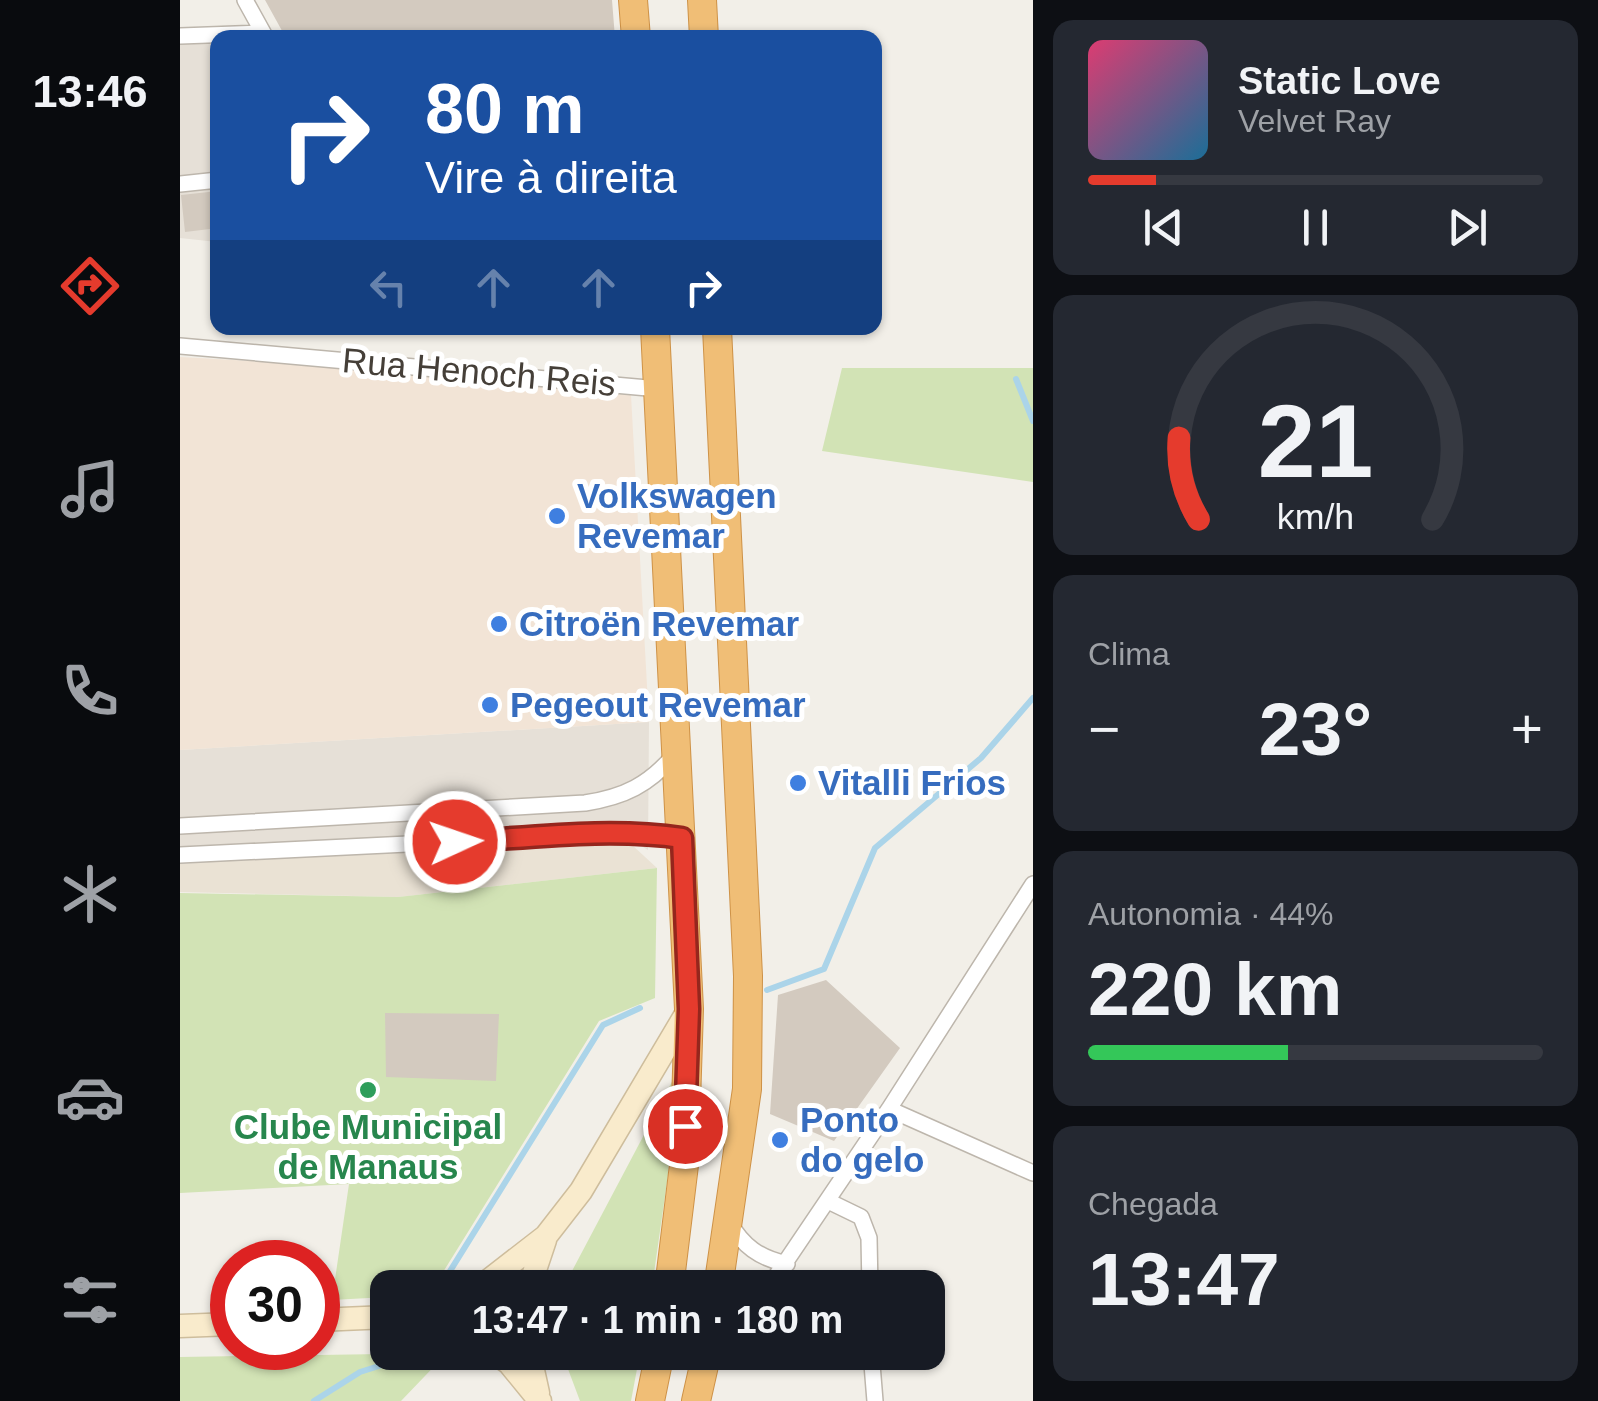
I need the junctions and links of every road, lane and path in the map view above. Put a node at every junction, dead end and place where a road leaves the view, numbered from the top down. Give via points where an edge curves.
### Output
1 (245, 0) edge
2 (633, 0) edge
3 (702, 0) edge
4 (262, 30) edge
5 (635, 30) edge
6 (704, 30) edge
7 (180, 36) edge
8 (210, 36) edge
9 (210, 181) edge
10 (180, 184) edge
11 (655, 335) edge
12 (717, 335) edge
13 (180, 346) edge
14 (659, 388) junction
15 (678, 751) junction
16 (452, 811) junction
17 (213, 824) junction
18 (180, 826) edge
19 (682, 838) junction
20 (455, 842) junction
21 (215, 854) junction
22 (180, 856) edge
23 (1033, 884) edge
24 (689, 1009) junction
25 (889, 1110) junction
26 (1033, 1173) edge
27 (828, 1201) junction
28 (730, 1222) junction
29 (546, 1236) junction
30 (787, 1264) junction
31 (502, 1270) edge
32 (535, 1270) edge
33 (672, 1270) edge
34 (721, 1270) edge
35 (782, 1270) edge
36 (870, 1270) edge
37 (370, 1318) edge
38 (340, 1319) edge
39 (210, 1325) edge
40 (180, 1326) edge
41 (514, 1370) edge
42 (533, 1370) edge
43 (656, 1370) edge
44 (705, 1370) edge
45 (872, 1370) edge
46 (540, 1401) edge
47 (650, 1401) edge
48 (696, 1401) edge
49 (875, 1401) edge

1 - 4 street
2 - 5 highway
3 - 6 highway
7 - 8 street
9 - 10 street
11 - 14 highway
12 - 28 highway via 748,976 746,1089
13 - 14 street, Rua Henoch Reis
14 - 15 highway
15 - 16 street via 656,776 609,800
15 - 19 highway
16 - 17 street
16 - 20 street
17 - 18 street
17 - 21 street
19 - 20 street via 610,834
19 - 24 highway
20 - 21 street
21 - 22 street
23 - 25 street
24 - 29 street via 582,1191
24 - 33 highway via 684,1165
25 - 26 street
25 - 27 street
27 - 30 street
27 - 36 street via 861,1217
28 - 30 street via 746,1247
28 - 34 highway
29 - 31 street
29 - 32 street
30 - 35 street
37 - 38 street
39 - 40 street
41 - 46 street
42 - 46 street
43 - 47 highway
44 - 48 highway
45 - 49 street

